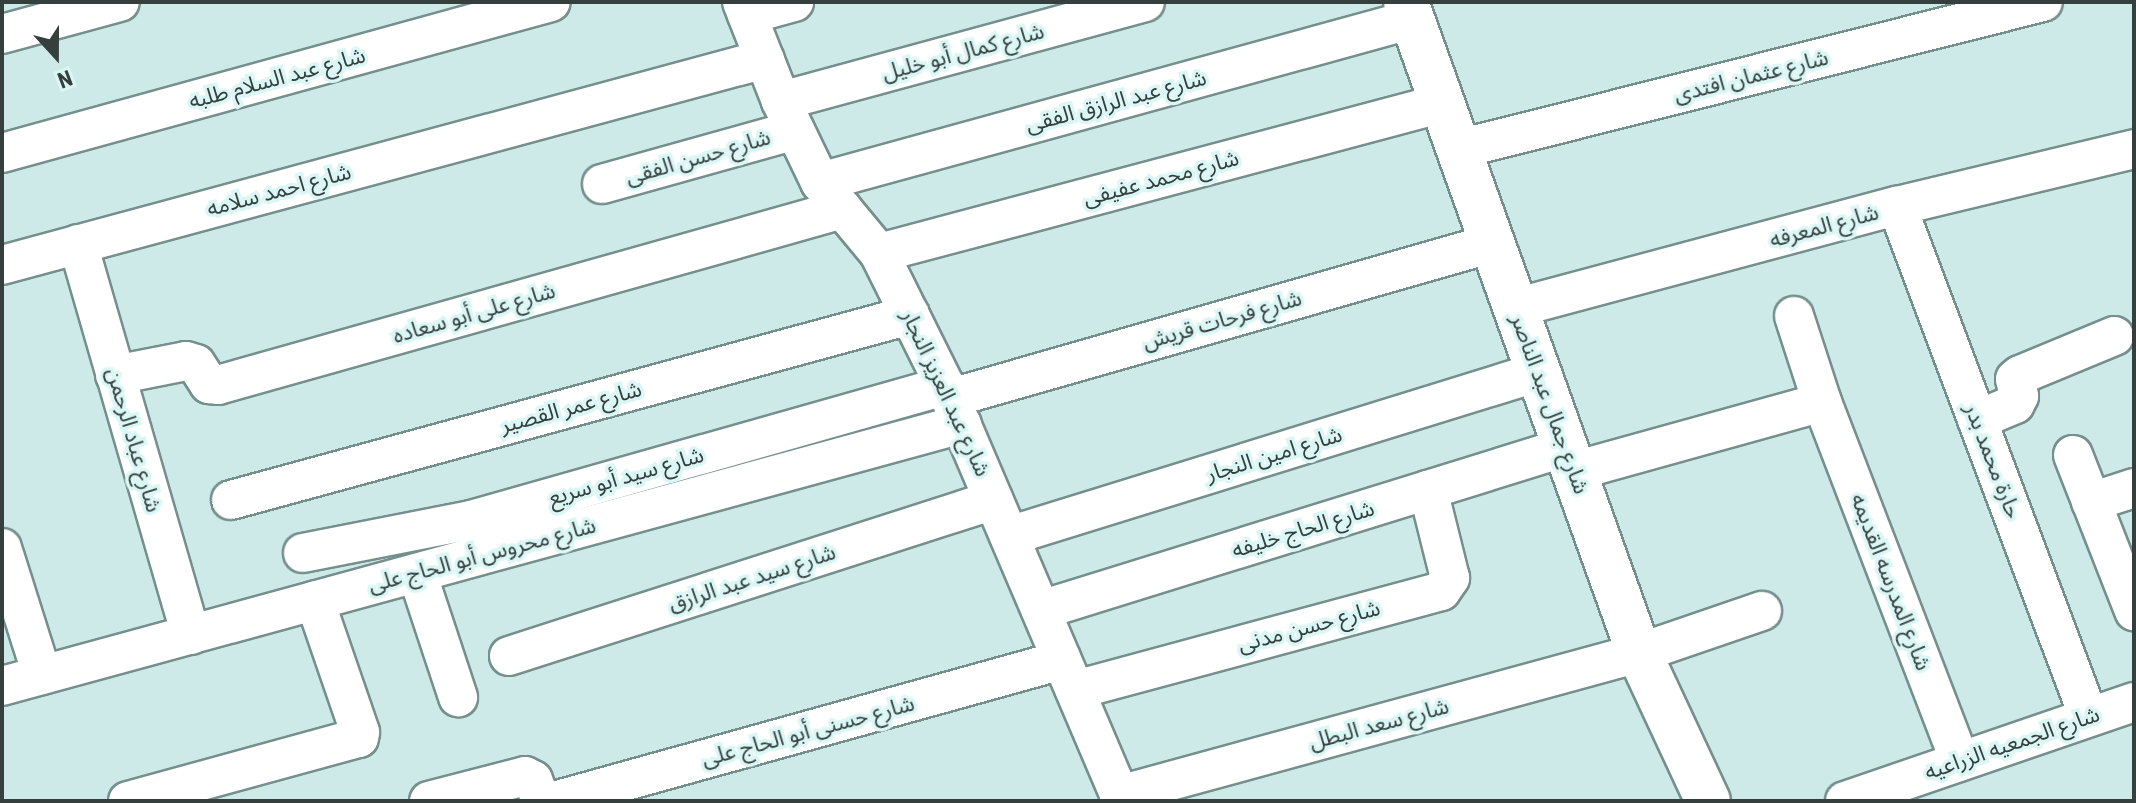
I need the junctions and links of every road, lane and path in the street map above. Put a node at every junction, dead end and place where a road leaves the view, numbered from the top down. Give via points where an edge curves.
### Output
1 (120, 2) edge
2 (551, 2) edge
3 (794, 2) edge
4 (1145, 2) edge
5 (2043, 2) edge
6 (744, 8) edge
7 (1409, 11) edge
8 (2, 34) edge
9 (765, 59) junction
10 (1443, 103) junction
11 (788, 115) junction
12 (1459, 149) junction
13 (2134, 149) edge
14 (2, 153) edge
15 (602, 184) dead end
16 (832, 196) junction
17 (1897, 206) junction
18 (1493, 243) junction
19 (78, 244) junction
20 (879, 253) junction
21 (2, 265) edge
22 (1515, 308) junction
23 (910, 315) junction
24 (1794, 316) dead end
25 (2114, 336) dead end
26 (1538, 372) junction
27 (115, 375) junction
28 (1822, 402) junction
29 (953, 403) junction
30 (1977, 420) junction
31 (2073, 455) dead end
32 (1570, 459) junction
33 (2134, 488) edge
34 (1428, 490) junction
35 (231, 500) dead end
36 (994, 500) junction
37 (2091, 502) junction
38 (1009, 536) junction
39 (2, 548) edge
40 (303, 553) dead end
41 (417, 573) junction
42 (315, 601) junction
43 (1041, 610) junction
44 (1762, 611) dead end
45 (2134, 611) edge
46 (191, 635) junction
47 (1639, 653) junction
48 (509, 656) dead end
49 (42, 675) junction
50 (1068, 675) junction
51 (2, 686) edge
52 (458, 697) dead end
53 (2134, 702) edge
54 (2088, 715) junction
55 (1960, 761) junction
56 (1120, 798) edge
57 (128, 801) edge
58 (429, 801) edge
59 (541, 801) edge
60 (554, 801) edge
61 (1708, 801) edge
62 (1845, 801) edge

1 - 8 street
2 - 14 street, شارع عبد السلام طلبه
3 - 6 street
4 - 11 street, شارع كمال أبو خليل
5 - 12 street, شارع عثمان افتدى
6 - 9 street, شارع عبد العزيز النجار
7 - 10 street, شارع جمال عبد الناصر
7 - 16 street, شارع عبد الرازق الفقى
9 - 11 street, شارع عبد العزيز النجار
9 - 19 street, شارع احمد سلامه
10 - 12 street, شارع جمال عبد الناصر
10 - 20 street, شارع محمد عفيفى
11 - 15 street, شارع حسن الفقى
11 - 16 street, شارع عبد العزيز النجار
12 - 18 street, شارع جمال عبد الناصر
13 - 17 street, شارع المعرفه
16 - 20 street, شارع عبد العزيز النجار
16 - 27 street, شارع على أبو سعاده via 218,385 206,382 191,361
17 - 22 street, شارع المعرفه
17 - 30 street, حارة محمد بدر
18 - 22 street, شارع جمال عبد الناصر
18 - 29 street, شارع فرحات قريش
19 - 21 street, شارع احمد سلامه
19 - 27 street, شارع عباد الرحمن
20 - 23 street, شارع عبد العزيز النجار
22 - 26 street, شارع جمال عبد الناصر
23 - 29 street, شارع عبد العزيز النجار
23 - 35 street, شارع عمر القصير
24 - 28 street, شارع المدرسه القديمه
25 - 30 street via 2020,375 2015,379 2015,404
26 - 32 street, شارع جمال عبد الناصر
26 - 38 street, شارع امين النجار
27 - 46 street, شارع عباد الرحمن
28 - 32 street
28 - 55 street, شارع المدرسه القديمه
29 - 36 street, شارع عبد العزيز النجار
29 - 40 street, شارع سيد أبو سريع via 471,520
29 - 41 street, شارع محروس أبو الحاج على
30 - 54 street, حارة محمد بدر
31 - 37 street
32 - 34 street, شارع الحاج خليفه
32 - 47 street, شارع جمال عبد الناصر
33 - 37 street
34 - 43 street, شارع الحاج خليفه
34 - 50 street, شارع حسن مدنى via 1450,578 1441,591
36 - 38 street, شارع عبد العزيز النجار
36 - 48 street, شارع سيد عبد الرازق
37 - 45 street
38 - 43 street, شارع عبد العزيز النجار
39 - 49 street
41 - 42 street, شارع محروس أبو الحاج على
41 - 52 street
42 - 46 street, شارع محروس أبو الحاج على
42 - 57 street via 359,738
43 - 50 street, شارع عبد العزيز النجار
44 - 47 street, شارع سعد البطل
46 - 49 street, شارع محروس أبو الحاج على
47 - 56 street, شارع سعد البطل
47 - 61 street, شارع جمال عبد الناصر
49 - 51 street, شارع محروس أبو الحاج على
50 - 56 street, شارع عبد العزيز النجار
50 - 60 street, شارع حسنى أبو الحاج على
53 - 54 street, شارع الجمعيه الزراعيه
54 - 55 street, شارع الجمعيه الزراعيه
55 - 62 street, شارع الجمعيه الزراعيه
58 - 59 street via 525,776 533,780

